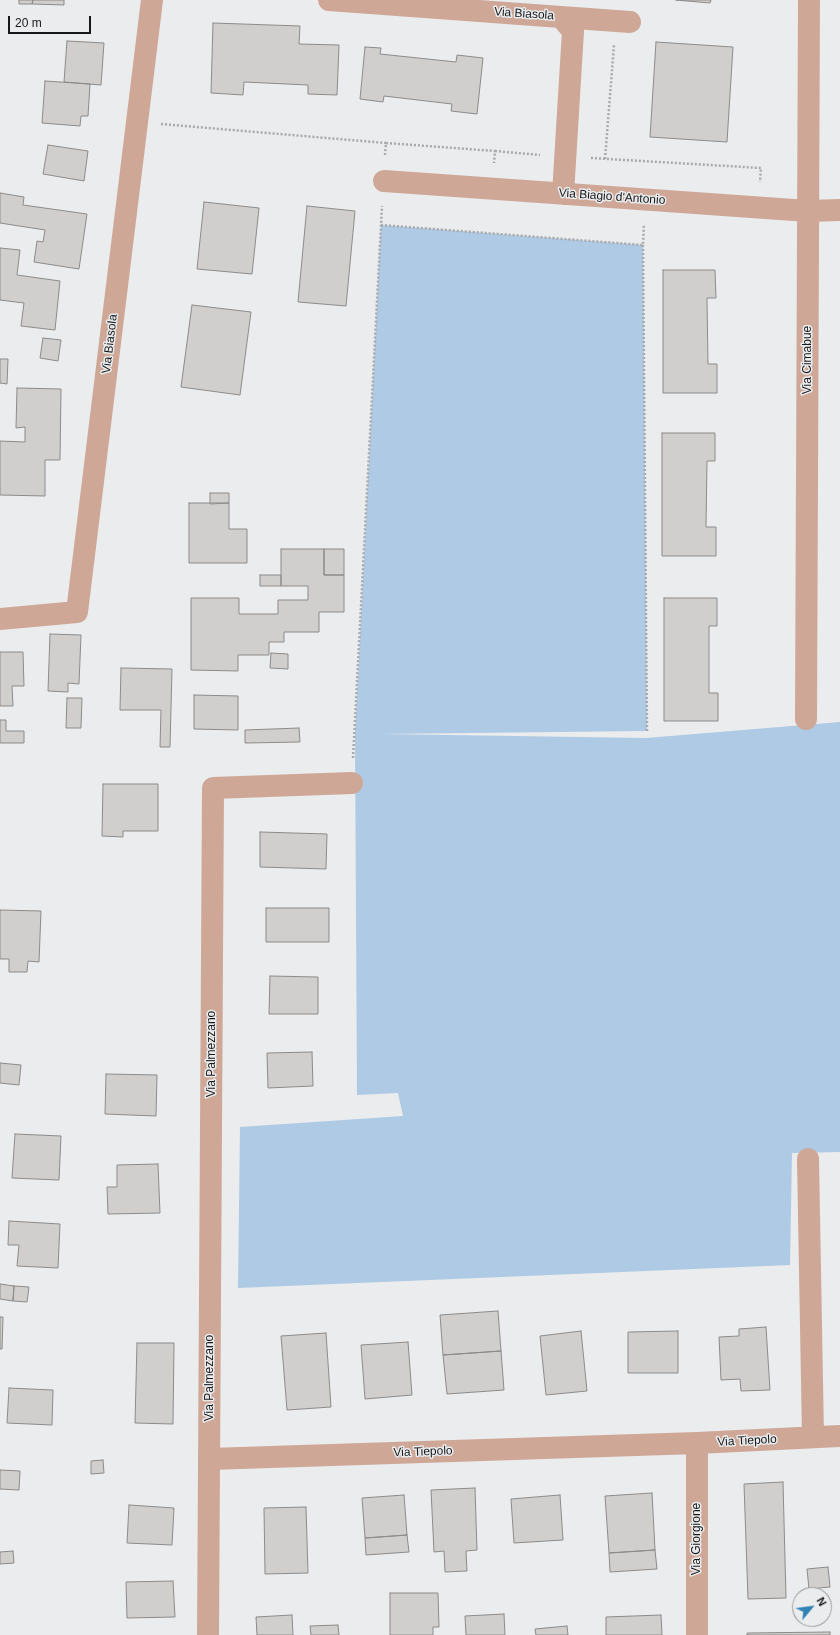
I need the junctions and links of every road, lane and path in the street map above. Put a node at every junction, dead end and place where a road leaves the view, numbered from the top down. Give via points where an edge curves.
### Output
1 (152, 0) edge
2 (329, 0) edge
3 (809, 0) edge
4 (561, 17) junction
5 (623, 21) joint
6 (137, 122) junction
7 (386, 143) junction
8 (495, 151) junction
9 (566, 157) junction
10 (606, 159) junction
11 (384, 181) junction
12 (492, 188) junction
13 (563, 194) junction
14 (645, 199) junction
15 (759, 208) junction
16 (840, 210) edge
17 (808, 211) junction
18 (381, 225) junction
19 (643, 245) junction
20 (0, 619) edge
21 (806, 719) dead end
22 (648, 731) dead end
23 (352, 783) joint
24 (808, 1159) dead end
25 (840, 1436) edge
26 (812, 1437) junction
27 (697, 1443) junction
28 (210, 1459) junction
29 (208, 1635) edge
30 (697, 1635) edge

1 - 6 street, Via Biasola
2 - 4 street, Via Biasola
3 - 17 street, Via Cimabue
4 - 5 street
4 - 9 street, Via Biasola via 573,31
5 - 10 path
6 - 7 path
6 - 20 street, Via Biasola via 77,612
7 - 8 path
7 - 11 path
8 - 9 path
8 - 12 path
9 - 10 path
9 - 13 street, Via Biasola
10 - 15 path via 761,168
11 - 12 street, Via Biagio d'Antonio
11 - 18 path
12 - 13 street, Via Biagio d'Antonio
13 - 14 street, Via Biagio d'Antonio
14 - 15 street, Via Biagio d'Antonio
14 - 19 path
15 - 17 street, Via Biagio d'Antonio
16 - 17 street, Via Biagio d'Antonio
17 - 21 street, Via Cimabue
18 - 19 path
18 - 23 path
19 - 22 path
23 - 28 street, Via Palmezzano via 213,788
24 - 26 street
25 - 26 street, Via Tiepolo
26 - 27 street, Via Tiepolo
27 - 28 street, Via Tiepolo
27 - 30 street, Via Giorgione
28 - 29 street

